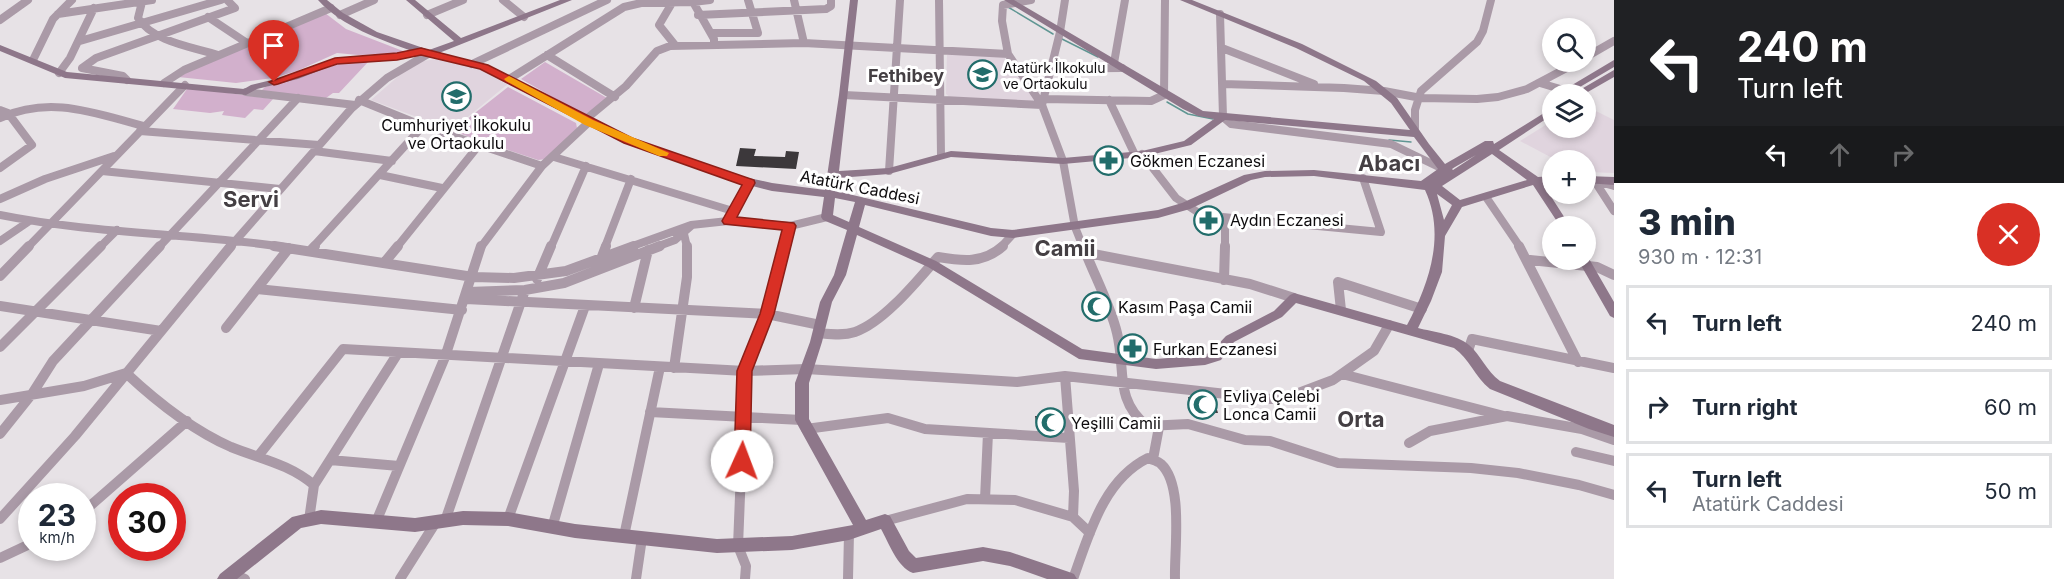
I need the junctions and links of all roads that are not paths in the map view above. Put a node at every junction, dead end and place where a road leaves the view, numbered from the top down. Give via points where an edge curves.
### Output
1 (28, 0) edge
2 (72, 0) edge
3 (153, 0) edge
4 (221, 0) edge
5 (227, 0) edge
6 (374, 0) edge
7 (410, 0) edge
8 (463, 0) edge
9 (503, 0) edge
10 (565, 0) edge
11 (608, 0) edge
12 (710, 0) edge
13 (748, 0) edge
14 (794, 0) edge
15 (831, 0) edge
16 (854, 0) edge
17 (900, 0) edge
18 (939, 0) edge
19 (1031, 0) edge
20 (1065, 0) edge
21 (1125, 0) edge
22 (1165, 0) edge
23 (1184, 0) edge
24 (1491, 0) edge
25 (682, 1) edge
26 (1009, 1) edge
27 (142, 2) junction
28 (693, 2) junction
29 (672, 3) junction
30 (329, 5) edge
31 (94, 8) junction
32 (624, 8) junction
33 (796, 10) junction
34 (752, 12) junction
35 (58, 14) junction
36 (1220, 14) junction
37 (427, 15) junction
38 (698, 15) junction
39 (524, 16) junction
40 (208, 17) junction
41 (0, 20) edge
42 (140, 24) junction
43 (1060, 32) junction
44 (711, 33) junction
45 (159, 35) junction
46 (458, 40) junction
47 (80, 41) junction
48 (1614, 41) edge
49 (247, 43) junction
50 (804, 43) junction
51 (675, 45) junction
52 (714, 45) junction
53 (850, 46) junction
54 (0, 48) edge
55 (896, 48) junction
56 (1222, 48) junction
57 (939, 50) junction
58 (1596, 51) edge
59 (424, 52) junction
60 (1008, 54) junction
61 (218, 55) junction
62 (547, 55) junction
63 (33, 60) junction
64 (1614, 63) edge
65 (472, 64) junction
66 (1118, 65) junction
67 (1017, 69) junction
68 (1050, 69) junction
69 (1560, 72) edge
70 (59, 73) junction
71 (1614, 73) edge
72 (509, 79) junction
73 (127, 80) junction
74 (164, 83) junction
75 (1540, 83) joint
76 (1224, 84) junction
77 (1584, 84) edge
78 (1591, 84) edge
79 (185, 85) junction
80 (1322, 87) junction
81 (1385, 91) junction
82 (246, 92) junction
83 (844, 95) junction
84 (1164, 95) junction
85 (615, 97) junction
86 (298, 98) junction
87 (894, 98) junction
88 (1420, 98) junction
89 (939, 99) junction
90 (1108, 100) junction
91 (357, 102) junction
92 (1043, 102) junction
93 (1542, 108) edge
94 (3, 114) edge
95 (1223, 117) junction
96 (1542, 117) edge
97 (587, 121) junction
98 (423, 126) junction
99 (142, 129) junction
100 (1417, 131) junction
101 (258, 140) junction
102 (479, 145) junction
103 (316, 148) junction
104 (1489, 148) junction
105 (117, 155) junction
106 (941, 155) junction
107 (1138, 155) junction
108 (554, 157) junction
109 (1063, 161) junction
110 (392, 162) junction
111 (1, 165) edge
112 (542, 166) junction
113 (586, 166) junction
114 (1452, 170) junction
115 (102, 171) junction
116 (889, 171) junction
117 (380, 175) junction
118 (834, 175) junction
119 (1363, 178) junction
120 (631, 179) junction
121 (1542, 180) edge
122 (1596, 180) edge
123 (1536, 181) junction
124 (1614, 181) edge
125 (1596, 182) edge
126 (218, 183) junction
127 (749, 183) junction
128 (1428, 185) junction
129 (1614, 186) edge
130 (442, 188) junction
131 (1596, 188) edge
132 (280, 189) junction
133 (831, 194) junction
134 (1486, 196) junction
135 (0, 199) edge
136 (861, 200) junction
137 (1458, 204) junction
138 (1186, 206) junction
139 (733, 211) junction
140 (1614, 211) edge
141 (0, 215) edge
142 (1559, 216) edge
143 (827, 217) junction
144 (1225, 219) junction
145 (728, 221) junction
146 (28, 222) junction
147 (49, 225) junction
148 (692, 225) junction
149 (790, 226) junction
150 (853, 226) junction
151 (1075, 226) junction
152 (117, 230) junction
153 (1442, 232) junction
154 (170, 234) junction
155 (684, 234) junction
156 (1013, 234) junction
157 (236, 240) junction
158 (0, 242) edge
159 (289, 248) junction
160 (648, 250) junction
161 (310, 251) junction
162 (1088, 253) junction
163 (602, 257) junction
164 (1530, 260) junction
165 (1542, 261) edge
166 (384, 263) junction
167 (932, 264) junction
168 (1596, 266) edge
169 (599, 269) junction
170 (1590, 270) edge
171 (538, 275) junction
172 (1614, 275) edge
173 (0, 276) edge
174 (473, 277) junction
175 (1224, 280) junction
176 (536, 288) junction
177 (257, 289) junction
178 (525, 290) junction
179 (467, 296) junction
180 (1294, 298) junction
181 (519, 302) junction
182 (0, 306) edge
183 (585, 306) junction
184 (633, 308) junction
185 (683, 309) junction
186 (1422, 309) junction
187 (462, 310) junction
188 (1341, 310) junction
189 (36, 311) junction
190 (1614, 313) edge
191 (767, 314) junction
192 (91, 320) junction
193 (1389, 325) junction
194 (226, 328) dead end
195 (819, 329) junction
196 (161, 331) junction
197 (1410, 332) junction
198 (0, 347) edge
199 (1468, 351) junction
200 (398, 353) junction
201 (445, 357) junction
202 (1122, 358) junction
203 (501, 359) junction
204 (565, 362) junction
205 (1578, 362) junction
206 (599, 364) junction
207 (660, 367) junction
208 (674, 368) junction
209 (1614, 368) edge
210 (806, 369) junction
211 (745, 371) junction
212 (126, 373) junction
213 (1342, 374) junction
214 (1065, 376) junction
215 (1124, 381) junction
216 (32, 394) junction
217 (0, 400) edge
218 (650, 412) junction
219 (1507, 416) junction
220 (744, 418) junction
221 (186, 421) junction
222 (804, 425) junction
223 (1159, 428) junction
224 (988, 433) junction
225 (0, 434) edge
226 (1613, 436) edge
227 (1069, 438) junction
228 (1409, 443) dead end
229 (1576, 452) dead end
230 (259, 455) junction
231 (1153, 459) junction
232 (330, 460) junction
233 (1614, 461) edge
234 (399, 465) junction
235 (314, 485) junction
236 (1614, 495) edge
237 (985, 499) junction
238 (96, 501) edge
239 (1073, 517) junction
240 (0, 519) edge
241 (508, 519) junction
242 (309, 520) junction
243 (440, 521) junction
244 (885, 521) junction
245 (376, 522) junction
246 (552, 528) junction
247 (856, 531) junction
248 (1090, 532) junction
249 (624, 536) junction
250 (642, 538) junction
251 (738, 546) junction
252 (18, 550) edge
253 (0, 558) edge
254 (234, 578) edge
255 (400, 579) edge
256 (636, 579) edge
257 (745, 579) edge
258 (848, 579) edge
259 (1071, 579) edge
260 (1175, 579) edge

1 - 41 street
2 - 35 street
3 - 27 street
4 - 42 street
5 - 40 street via 235,8
6 - 30 street
7 - 37 street
8 - 37 street
9 - 39 street
10 - 39 street
11 - 32 street
11 - 65 street
12 - 28 street
13 - 34 street
14 - 33 street
15 - 33 street via 826,9
16 - 53 street
17 - 55 street
18 - 57 street
19 - 26 street
20 - 43 street
21 - 66 street
22 - 84 street
23 - 36 street
24 - 88 street via 1478,42 1421,91
25 - 28 street
25 - 29 street
26 - 43 street
26 - 60 street via 1003,5 1002,21
27 - 31 street
27 - 42 street
28 - 38 street
29 - 32 street via 641,3
29 - 51 street via 659,25
30 - 49 street
30 - 59 street, Atatürk Caddesi via 374,34
31 - 35 street
31 - 47 street via 84,23
32 - 62 street
33 - 34 street
33 - 50 street
34 - 38 street
34 - 44 street via 758,33
35 - 63 street
36 - 56 street
36 - 81 street via 1313,52
37 - 46 street
38 - 44 street
39 - 46 street
40 - 45 street
40 - 49 street
42 - 45 street
42 - 47 street
43 - 66 street
43 - 68 street
44 - 52 street
45 - 61 street
45 - 73 street via 96,58 82,68
46 - 59 street
47 - 70 street
48 - 58 street
49 - 61 street
50 - 52 street
50 - 53 street
51 - 52 street
51 - 85 street via 657,51
53 - 55 street
53 - 83 street
54 - 63 street
55 - 57 street
55 - 87 street
56 - 76 street
56 - 80 street
57 - 60 street
57 - 89 street
59 - 65 street, Atatürk Caddesi
59 - 82 street via 335,61
59 - 91 street
60 - 67 street
61 - 74 street
62 - 72 street
62 - 85 street
63 - 70 street
64 - 77 street
65 - 72 street, Atatürk Caddesi
66 - 68 street
66 - 84 street
67 - 68 street
67 - 92 street
68 - 92 street
69 - 75 street
70 - 73 street
71 - 78 street
72 - 97 street, Atatürk Caddesi
73 - 74 street
74 - 79 street
75 - 88 street via 1508,96
76 - 80 street
76 - 95 street
79 - 82 street
79 - 99 street
80 - 81 street
81 - 88 street
81 - 100 street
82 - 86 street
83 - 87 street
83 - 118 street
84 - 90 street via 1151,100
84 - 95 street via 1194,111
85 - 97 street
86 - 91 street
86 - 101 street
87 - 89 street
87 - 116 street
88 - 100 street via 1414,110
89 - 92 street
89 - 106 street
90 - 92 street
90 - 107 street
91 - 98 street
91 - 103 street
92 - 109 street
93 - 104 street
94 - 99 street via 54,105
94 - 111 street via 32,145
95 - 100 street
95 - 107 street via 1187,142
95 - 114 street via 1243,127 1391,144 1430,165
96 - 104 street
97 - 108 street
97 - 127 street, Atatürk Caddesi via 628,141
98 - 102 street
98 - 110 street
99 - 101 street
99 - 105 street
100 - 114 street via 1430,153
101 - 103 street
101 - 126 street
102 - 112 street
102 - 130 street
103 - 110 street
103 - 132 street
104 - 114 street
104 - 123 street
105 - 115 street
105 - 135 street
106 - 109 street
106 - 116 street
107 - 109 street
107 - 138 street
108 - 112 street
108 - 113 street
109 - 151 street
110 - 117 street
112 - 174 street via 483,244
113 - 120 street
113 - 171 street
114 - 128 street
115 - 126 street
115 - 147 street
116 - 118 street
117 - 130 street
117 - 161 street
118 - 133 street
119 - 128 street, Atatürk Caddesi
119 - 138 street, Atatürk Caddesi via 1265,174 1248,177
119 - 144 street via 1381,232
120 - 139 street
120 - 163 street
121 - 123 street
122 - 124 street
123 - 134 street
123 - 142 street
125 - 129 street
126 - 132 street
126 - 154 street
127 - 133 street, Atatürk Caddesi
127 - 139 street
128 - 137 street
128 - 153 street
130 - 166 street
131 - 140 street
132 - 157 street
133 - 136 street, Atatürk Caddesi
133 - 143 street
134 - 137 street
134 - 164 street
136 - 150 street
136 - 156 street, Atatürk Caddesi
137 - 153 street
138 - 144 street via 1202,215
138 - 151 street, Atatürk Caddesi
139 - 145 street
141 - 146 street
143 - 149 street
143 - 150 street
144 - 175 street
145 - 148 street
145 - 149 street
146 - 147 street
146 - 158 street
147 - 152 street
147 - 173 street
148 - 155 street
148 - 163 street
149 - 191 street
150 - 167 street
150 - 195 street via 840,275 826,302
151 - 156 street, Atatürk Caddesi
151 - 162 street
152 - 154 street
152 - 189 street
153 - 186 street via 1439,264
154 - 157 street
154 - 192 street
155 - 160 street
155 - 185 street via 689,246
156 - 167 street via 1005,245 975,262 938,257
157 - 159 street
157 - 196 street
159 - 161 street
159 - 177 street
160 - 169 street
160 - 184 street
161 - 166 street
162 - 175 street
162 - 202 street via 1117,332
163 - 169 street
163 - 171 street via 577,268
164 - 165 street
164 - 205 street
166 - 174 street
167 - 195 street via 864,329 848,334
167 - 202 street via 1079,354
168 - 172 street
169 - 176 street via 573,281
170 - 190 street
171 - 174 street
171 - 176 street
174 - 179 street
175 - 180 street
176 - 178 street
177 - 187 street
177 - 194 street
178 - 179 street
178 - 181 street
179 - 181 street
179 - 187 street
180 - 188 street
180 - 202 street via 1278,314 1230,339 1216,356 1205,360 1156,364
181 - 183 street
181 - 203 street
182 - 189 street
183 - 184 street
183 - 204 street
184 - 185 street
185 - 191 street
185 - 208 street
186 - 188 street via 1338,282
186 - 197 street
187 - 201 street
188 - 193 street
189 - 192 street
189 - 198 street
191 - 195 street
191 - 211 street
192 - 196 street
192 - 216 street via 53,361
193 - 197 street
193 - 213 street via 1374,351
195 - 210 street
196 - 212 street
197 - 199 street via 1458,344
199 - 205 street via 1472,339
199 - 226 street via 1481,376 1495,385
200 - 201 street
200 - 230 street via 343,349
200 - 232 street
201 - 203 street
201 - 234 street
202 - 215 street
203 - 204 street
203 - 243 street
204 - 206 street
204 - 241 street
205 - 209 street
206 - 207 street
206 - 246 street
207 - 208 street
207 - 218 street
208 - 211 street
210 - 211 street
210 - 214 street via 1017,382
210 - 222 street via 802,383
211 - 220 street
212 - 216 street via 84,387
212 - 221 street
212 - 240 street
213 - 215 street via 1288,397 1271,399
213 - 219 street
214 - 215 street
214 - 227 street
215 - 223 street via 1126,402 1134,416 1147,426
216 - 217 street
216 - 225 street
218 - 220 street
218 - 249 street
219 - 226 street
219 - 228 street via 1430,431
220 - 222 street
220 - 251 street
221 - 230 street via 220,442
221 - 238 street
222 - 224 street via 880,418 925,429
222 - 247 street via 829,465
223 - 231 street
223 - 236 street via 1188,424 1245,440 1270,441 1338,463 1518,473
224 - 227 street
224 - 237 street
227 - 239 street
229 - 233 street
230 - 235 street via 302,472
231 - 248 street via 1144,459 1117,482
231 - 260 street via 1163,466 1175,497
232 - 234 street
232 - 235 street
234 - 245 street
235 - 242 street
237 - 239 street via 1015,500
237 - 244 street via 967,499
239 - 248 street
241 - 243 street
241 - 246 street
242 - 245 street via 321,517
242 - 254 street via 297,522 278,535
243 - 245 street via 414,525
243 - 255 street
244 - 247 street
244 - 259 street via 913,566 983,554
246 - 249 street
247 - 251 street via 792,543
247 - 258 street
248 - 259 street
249 - 250 street
250 - 251 street
250 - 256 street
251 - 257 street via 746,566
252 - 253 street

